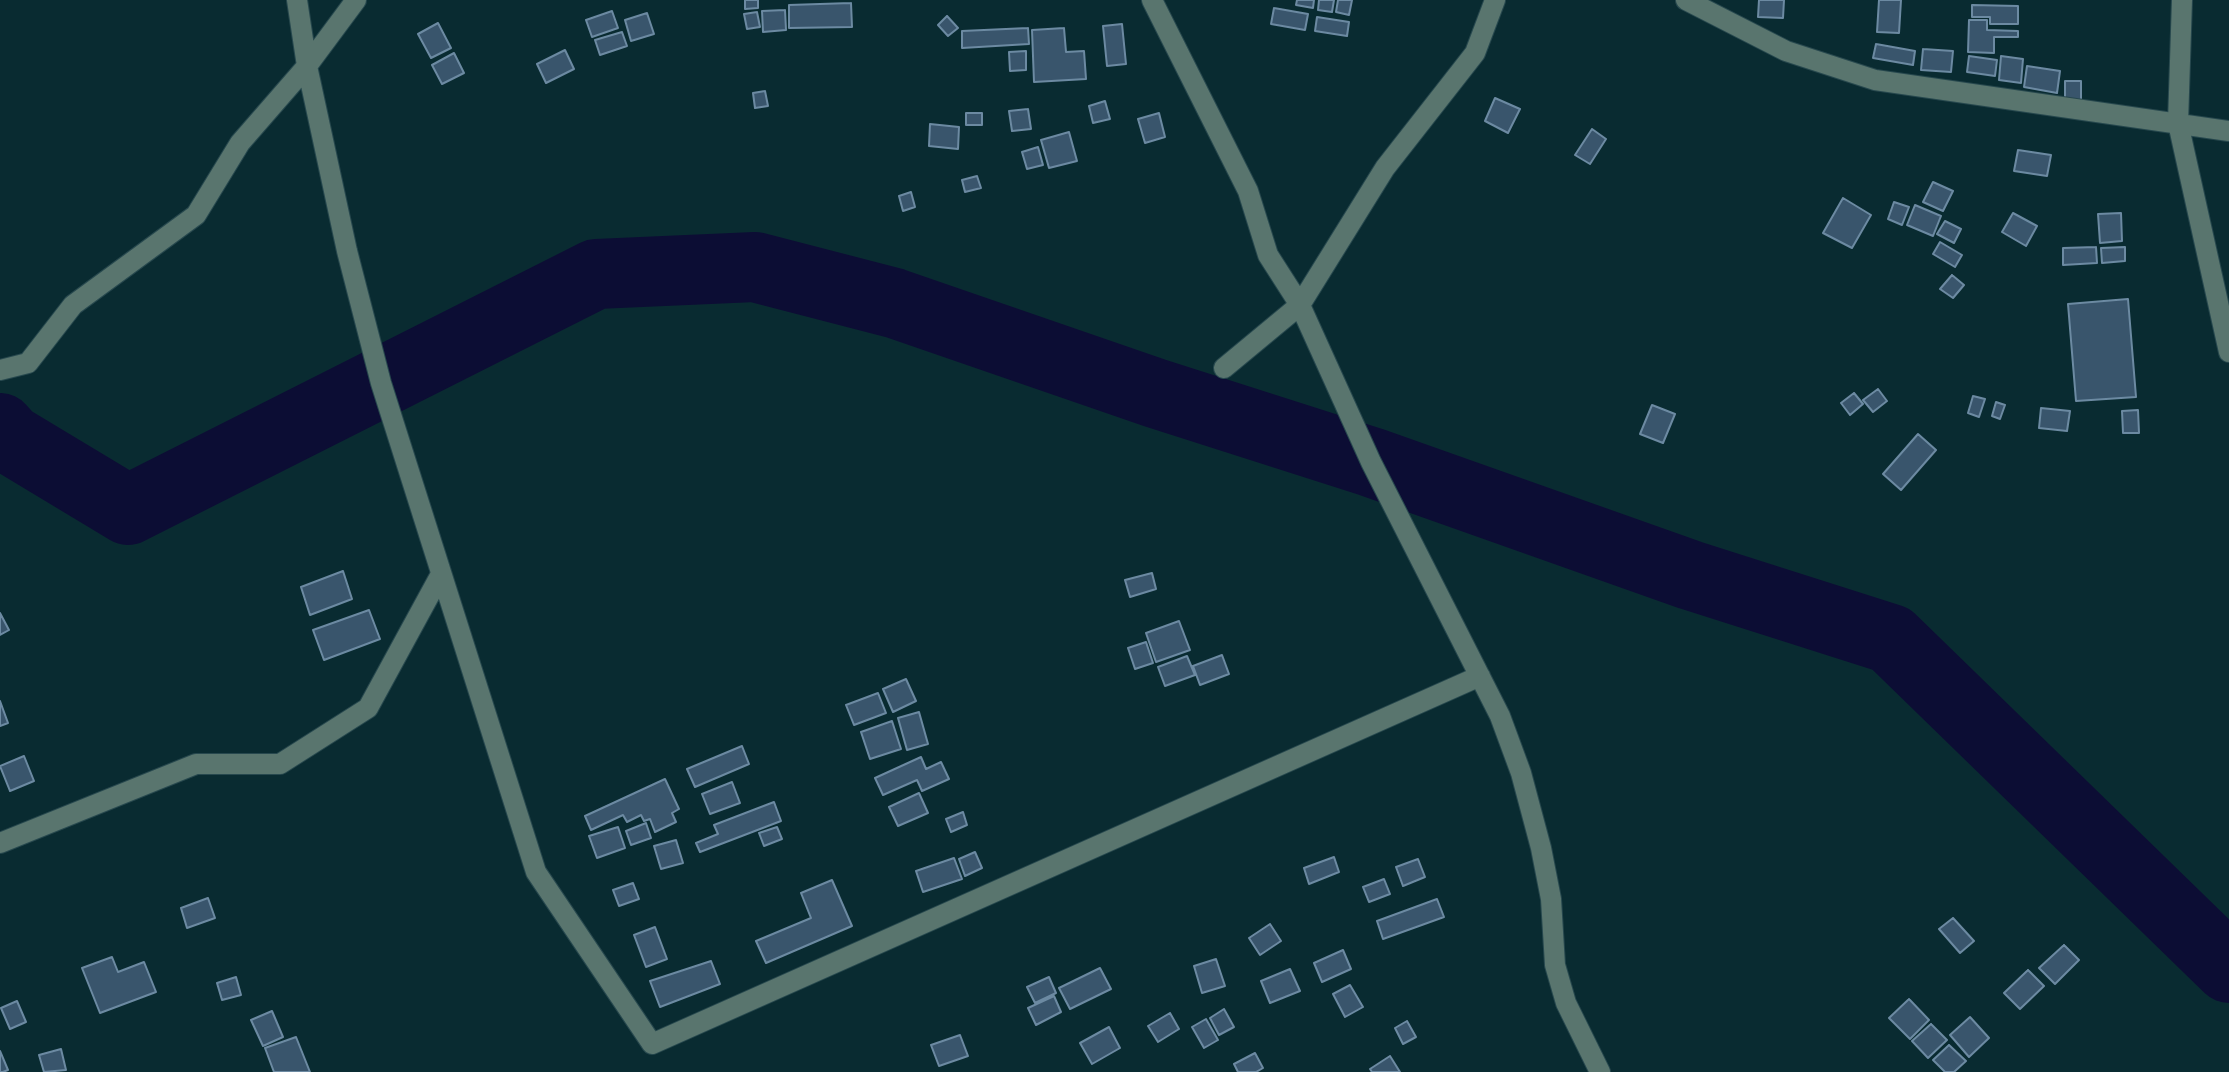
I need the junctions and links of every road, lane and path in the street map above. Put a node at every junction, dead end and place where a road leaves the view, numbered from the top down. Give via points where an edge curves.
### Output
1 (297, 0) edge
2 (356, 0) edge
3 (1152, 0) edge
4 (1495, 0) edge
5 (1686, 0) edge
6 (2182, 0) edge
7 (307, 66) junction
8 (2178, 123) junction
9 (2229, 131) edge
10 (1300, 305) junction
11 (2229, 352) edge
12 (1224, 368) dead end
13 (0, 370) edge
14 (441, 574) junction
15 (1480, 676) junction
16 (0, 843) edge
17 (1600, 1072) edge

1 - 7 street
2 - 7 street
3 - 10 street via 1248,191 1268,255
4 - 10 street via 1475,53 1385,168
5 - 8 street via 1786,51 1875,80
6 - 8 street
7 - 13 street via 240,143 196,215 73,305 28,363
7 - 14 street via 381,383
8 - 9 street
8 - 11 street
10 - 12 street
10 - 15 street via 1371,462
14 - 15 street via 536,872 652,1044
14 - 16 street via 368,708 280,764 196,764
15 - 17 street via 1525,788 1551,899 1555,965 1566,1003

